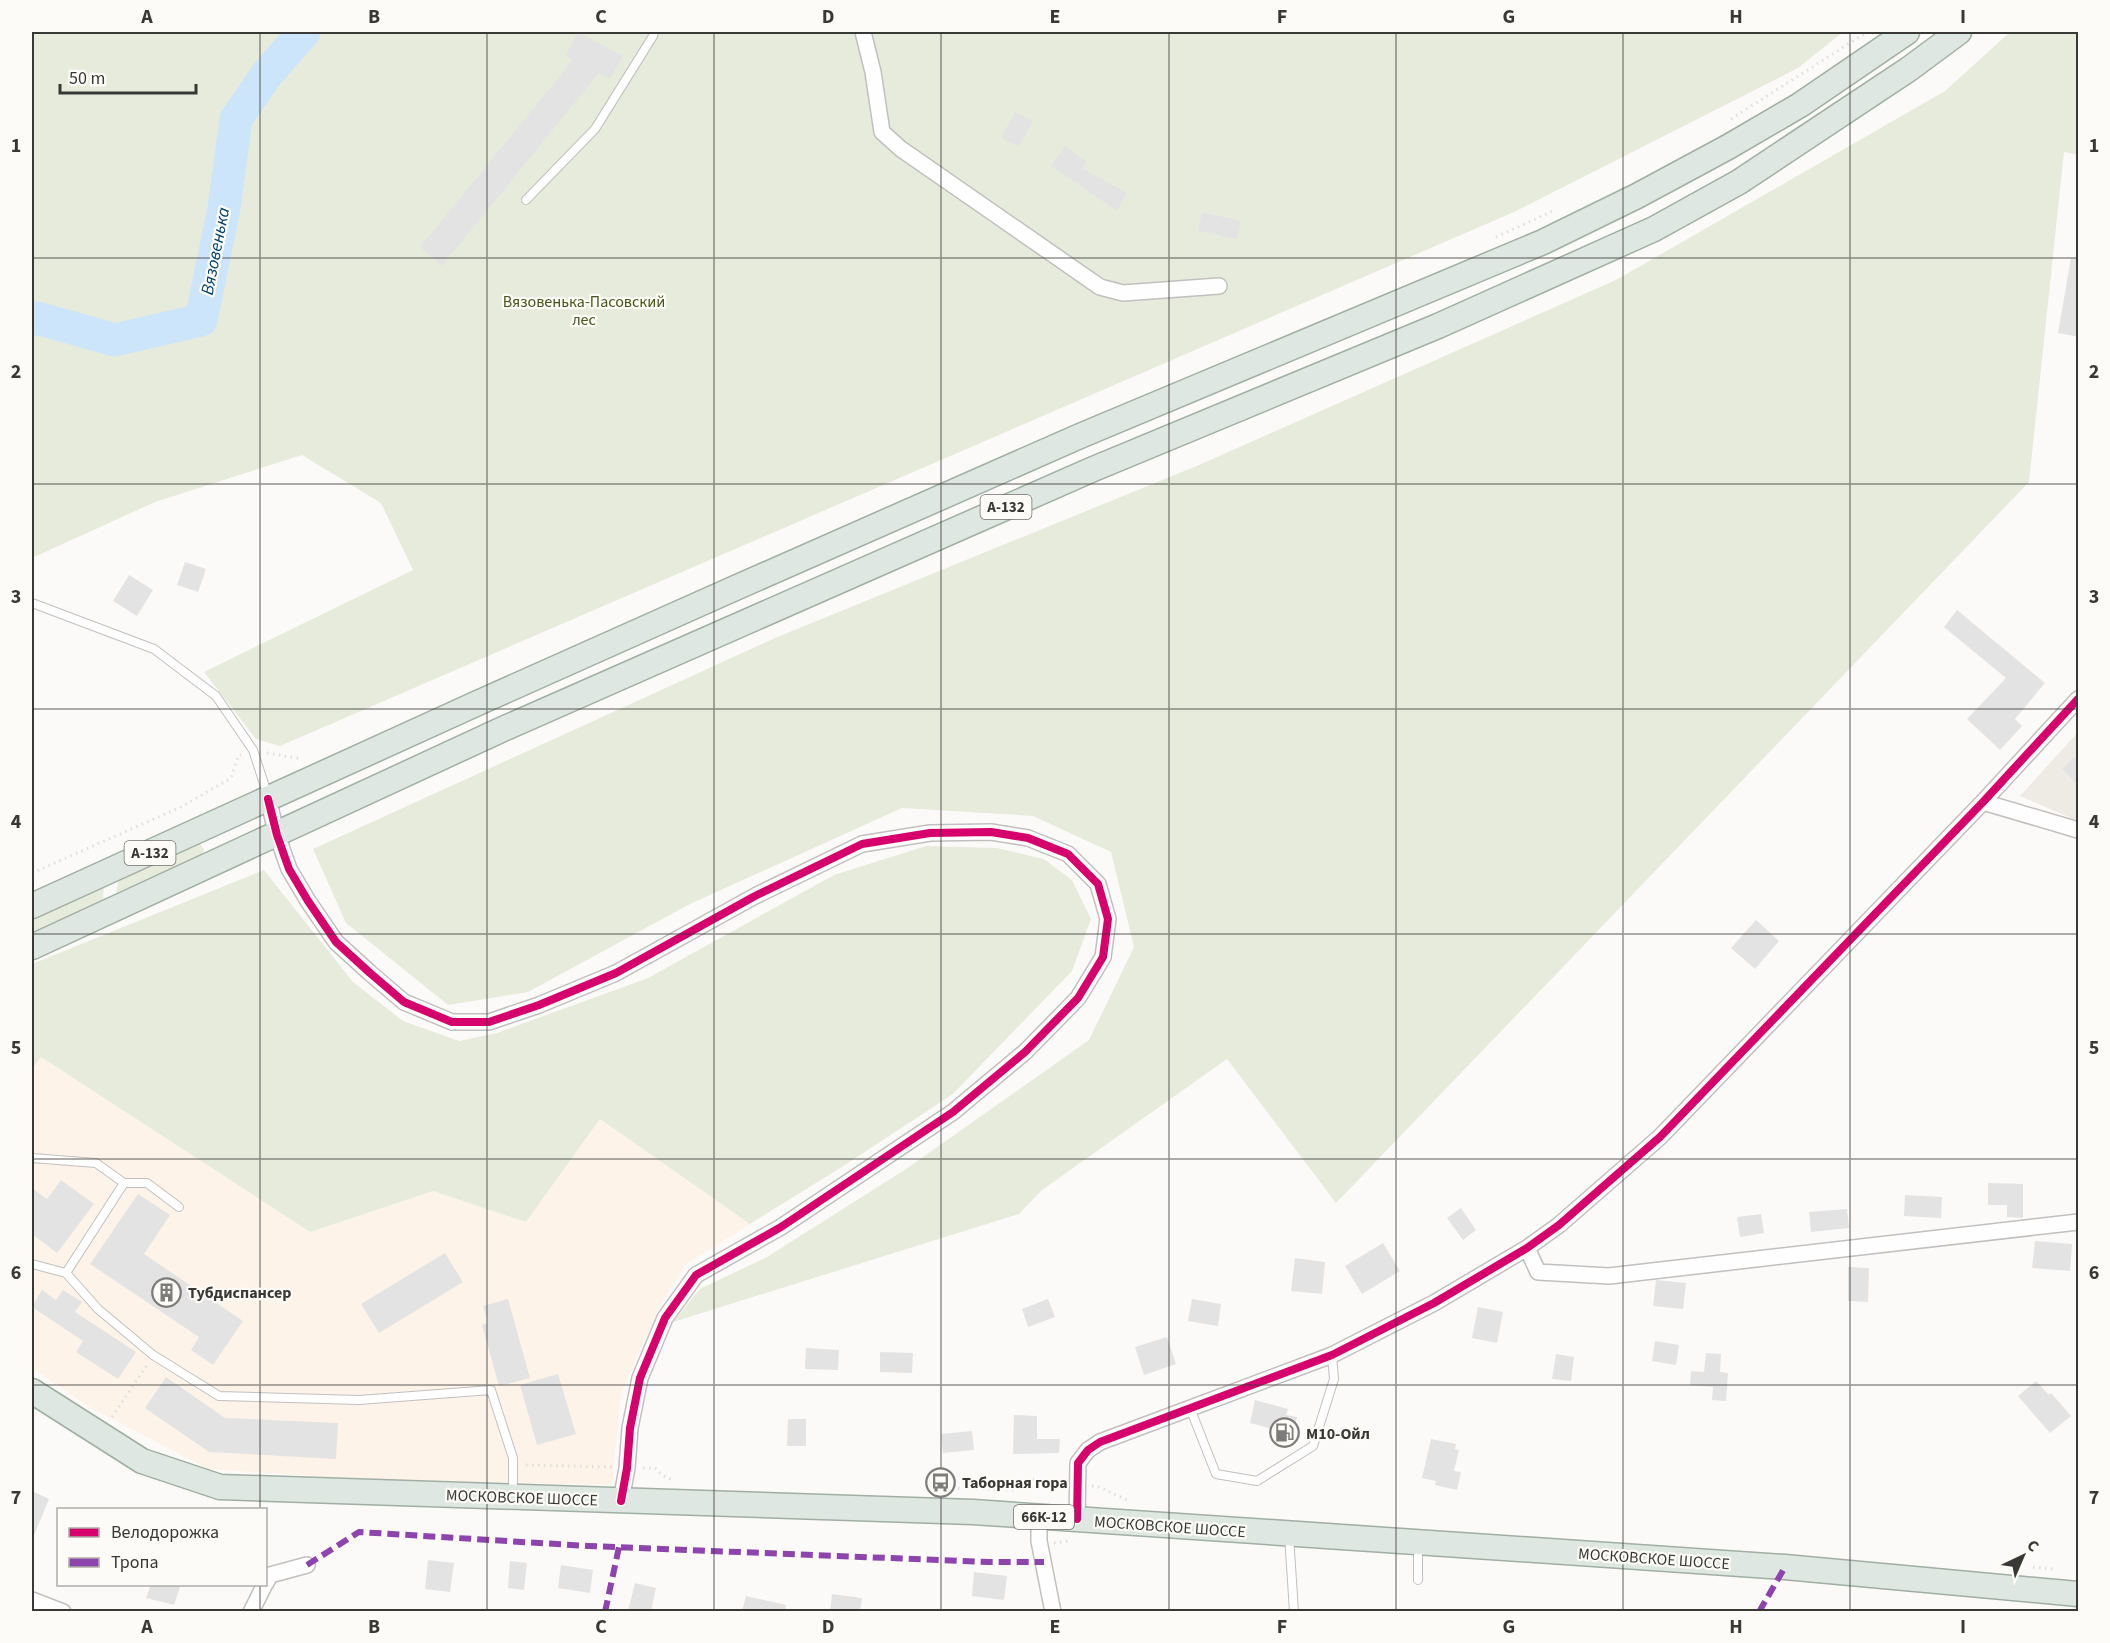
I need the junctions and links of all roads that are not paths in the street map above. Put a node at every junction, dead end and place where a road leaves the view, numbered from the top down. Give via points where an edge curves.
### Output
1 (654, 32) edge
2 (863, 32) edge
3 (1906, 32) edge
4 (1959, 32) edge
5 (526, 200) dead end
6 (1219, 286) dead end
7 (32, 603) edge
8 (2079, 699) edge
9 (268, 799) junction
10 (1983, 802) junction
11 (2079, 830) edge
12 (277, 835) junction
13 (32, 906) edge
14 (32, 947) edge
15 (32, 1158) edge
16 (124, 1183) junction
17 (179, 1207) dead end
18 (2079, 1222) edge
19 (1527, 1248) junction
20 (32, 1264) edge
21 (66, 1272) junction
22 (1332, 1354) junction
23 (32, 1391) edge
24 (1190, 1408) junction
25 (513, 1497) junction
26 (621, 1501) junction
27 (1039, 1517) junction
28 (1077, 1519) junction
29 (1289, 1534) junction
30 (1418, 1543) junction
31 (307, 1564) dead end
32 (267, 1580) edge
33 (1418, 1580) dead end
34 (264, 1586) edge
35 (2079, 1594) edge
36 (32, 1599) edge
37 (63, 1611) edge
38 (251, 1611) edge
39 (1053, 1611) edge
40 (1294, 1611) edge

1 - 5 lane via 595,129
2 - 6 street via 882,132 901,148 1100,287 1123,293
3 - 9 main road, А-132 via 1800,105 1728,147 1543,242 1070,441
4 - 12 main road, А-132 via 1739,182 1654,228 1438,326 1070,479 503,729
7 - 9 lane via 154,649 216,696 253,750
8 - 10 street
9 - 12 street
9 - 13 main road, А-132
10 - 11 street
10 - 19 street via 1660,1137
12 - 14 main road, А-132
12 - 26 street via 289,869 336,942 404,1002 452,1022 489,1022 616,973 755,896 862,844 930,833 991,832 1028,838 1068,854 1098,884 1108,919 1102,957 1078,998 1025,1052 953,1112 781,1227 696,1275 665,1318 640,1378
15 - 16 lane via 96,1163
16 - 17 lane via 147,1183
16 - 21 lane
18 - 19 street via 1609,1276 1538,1272
19 - 22 street via 1434,1303
20 - 21 lane
21 - 25 lane via 98,1310 153,1355 219,1396 359,1400 491,1390 513,1458
22 - 24 street
22 - 24 lane via 1334,1379 1312,1446 1257,1481 1216,1473
23 - 25 main road, МОСКОВСКОЕ ШОССЕ / 66К-12 via 142,1461 220,1487
24 - 28 street via 1088,1450 1078,1462
25 - 26 main road, МОСКОВСКОЕ ШОССЕ / 66К-12
26 - 27 main road, МОСКОВСКОЕ ШОССЕ / 66К-12
27 - 28 main road, МОСКОВСКОЕ ШОССЕ / 66К-12
27 - 39 street via 1039,1541
28 - 29 main road, МОСКОВСКОЕ ШОССЕ / 66К-12
29 - 30 main road, МОСКОВСКОЕ ШОССЕ / 66К-12
29 - 40 lane
30 - 33 lane
30 - 35 main road, МОСКОВСКОЕ ШОССЕ / 66К-12 via 1785,1567
31 - 32 street via 270,1575
34 - 38 street
36 - 37 street

